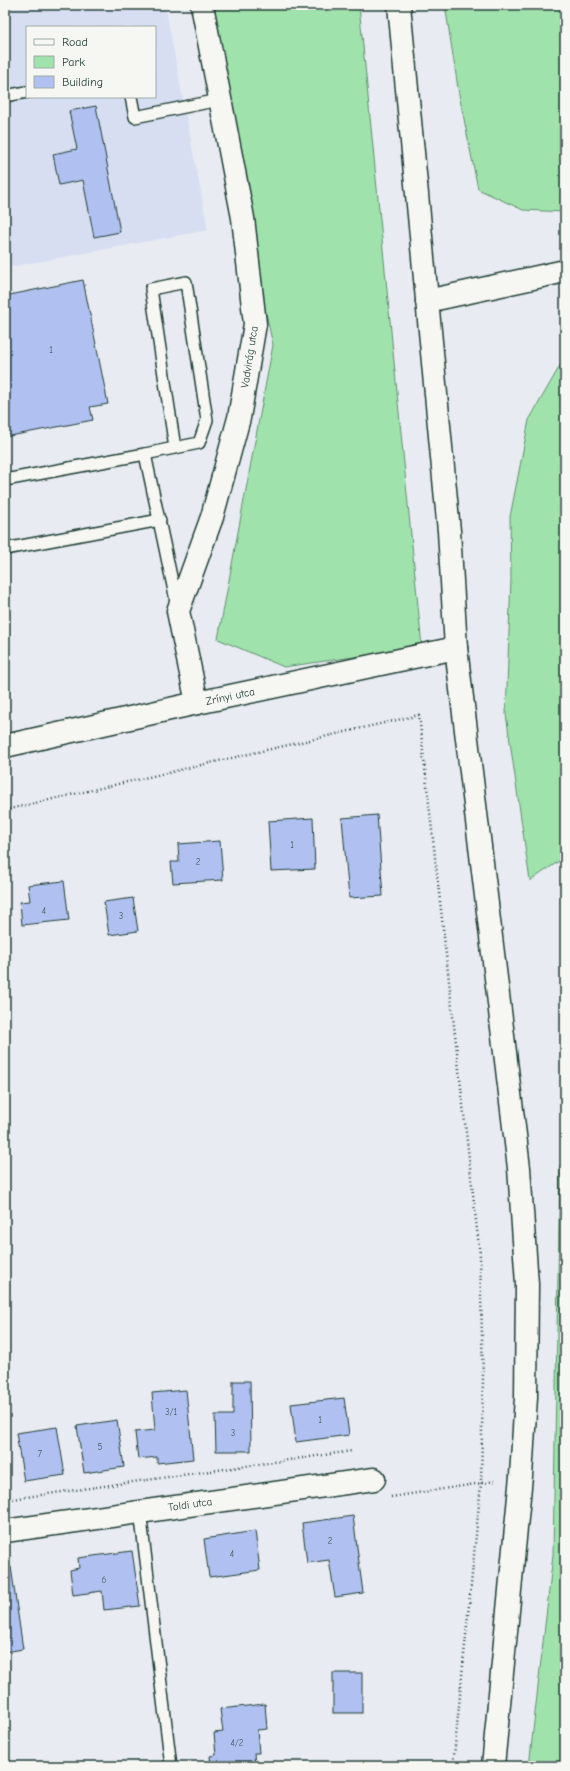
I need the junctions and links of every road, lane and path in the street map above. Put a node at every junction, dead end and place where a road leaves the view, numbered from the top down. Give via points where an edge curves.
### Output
1 (202, 5) edge
2 (399, 5) edge
3 (26, 92) edge
4 (5, 96) edge
5 (131, 98) edge
6 (219, 100) junction
7 (565, 271) edge
8 (427, 301) junction
9 (175, 448) junction
10 (146, 454) junction
11 (5, 480) edge
12 (160, 520) junction
13 (5, 549) edge
14 (178, 611) junction
15 (456, 648) junction
16 (197, 703) junction
17 (5, 746) edge
18 (5, 810) edge
19 (352, 1451) dead end
20 (374, 1479) dead end
21 (5, 1500) edge
22 (140, 1511) junction
23 (5, 1531) edge
24 (171, 1766) edge
25 (453, 1766) edge
26 (493, 1766) edge

1 - 6 main road, Vadvirág utca
2 - 8 main road
3 - 4 lane
5 - 6 lane via 135,117
6 - 14 main road, Vadvirág utca via 243,218 255,324 239,418 212,517
7 - 8 main road
8 - 15 main road via 449,531
9 - 9 lane via 199,443 207,420 186,282 151,289
9 - 10 lane
10 - 11 lane
10 - 12 lane
12 - 13 lane
12 - 14 lane
14 - 16 main road
15 - 16 main road, Zrínyi utca
15 - 26 main road via 519,1168 527,1284 526,1397 521,1468
16 - 17 main road, Zrínyi utca
18 - 25 path via 419,715 470,1153 480,1271 483,1378 481,1484
19 - 21 path
20 - 22 main road, Toldi utca
22 - 23 main road, Toldi utca
22 - 24 lane

